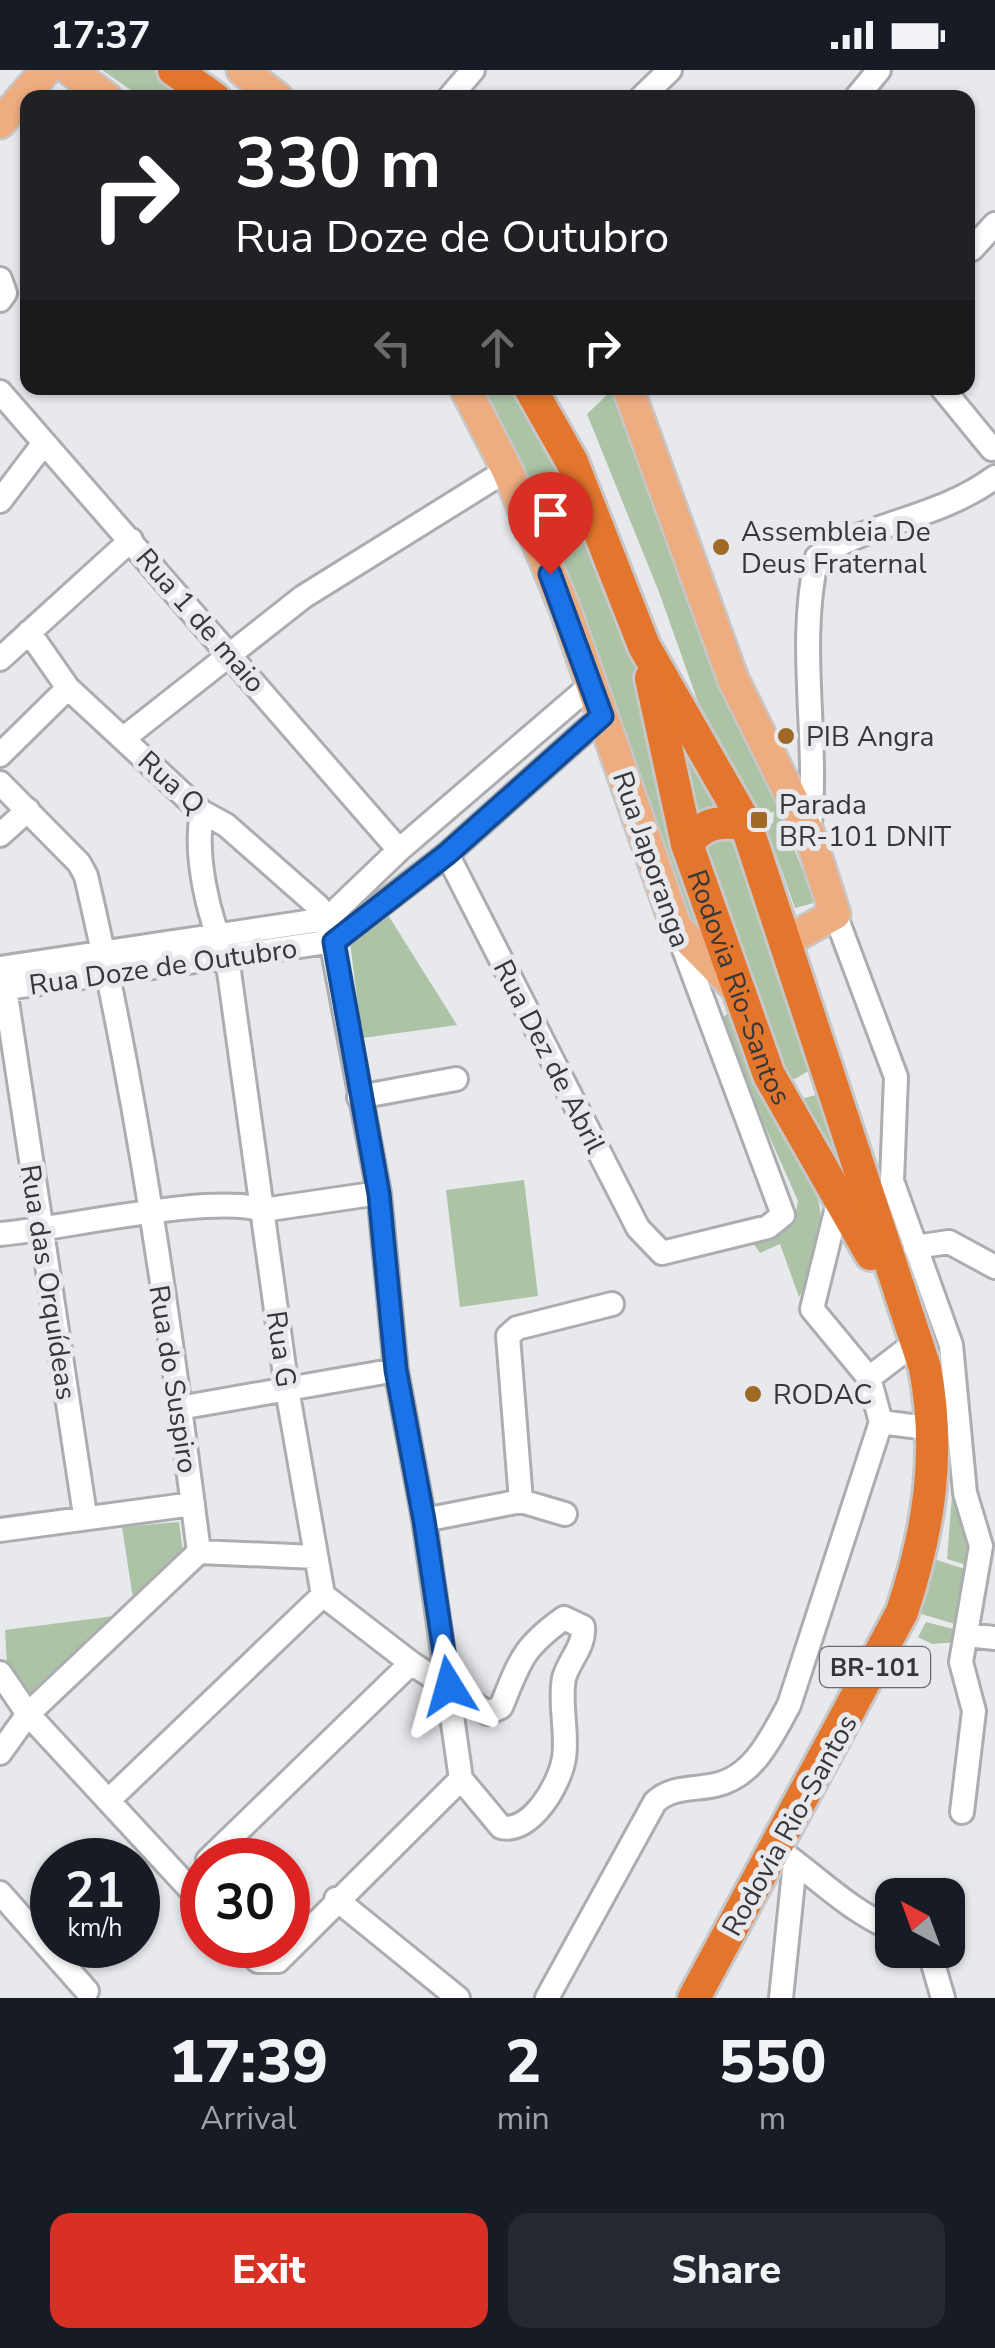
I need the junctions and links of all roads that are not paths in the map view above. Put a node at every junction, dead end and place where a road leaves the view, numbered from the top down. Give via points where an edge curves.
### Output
1 (46, 70) edge
2 (70, 70) edge
3 (174, 70) edge
4 (242, 70) edge
5 (473, 70) edge
6 (670, 70) edge
7 (879, 70) edge
8 (29, 90) edge
9 (96, 90) edge
10 (203, 90) edge
11 (268, 90) edge
12 (456, 90) edge
13 (649, 90) edge
14 (863, 90) edge
15 (20, 100) edge
16 (0, 123) edge
17 (995, 224) edge
18 (975, 246) edge
19 (0, 279) edge
20 (0, 300) edge
21 (0, 392) edge
22 (469, 395) edge
23 (534, 395) edge
24 (631, 395) edge
25 (948, 395) edge
26 (44, 442) junction
27 (993, 448) edge
28 (507, 470) junction
29 (995, 476) edge
30 (968, 497) junction
31 (0, 501) edge
32 (131, 540) junction
33 (29, 632) junction
34 (644, 646) junction
35 (229, 652) junction
36 (0, 659) edge
37 (592, 684) junction
38 (68, 688) junction
39 (602, 716) junction
40 (124, 738) junction
41 (0, 755) edge
42 (0, 783) edge
43 (28, 810) junction
44 (202, 812) junction
45 (746, 824) junction
46 (809, 833) junction
47 (0, 835) edge
48 (687, 844) junction
49 (399, 850) junction
50 (447, 854) junction
51 (362, 886) junction
52 (381, 907) junction
53 (834, 914) junction
54 (676, 927) junction
55 (331, 930) junction
56 (787, 940) junction
57 (222, 948) junction
58 (107, 965) junction
59 (2, 975) edge
60 (741, 993) junction
61 (826, 1062) junction
62 (770, 1075) junction
63 (456, 1078) dead end
64 (359, 1097) junction
65 (379, 1194) junction
66 (839, 1198) junction
67 (263, 1210) junction
68 (150, 1213) junction
69 (40, 1231) junction
70 (0, 1234) edge
71 (914, 1248) junction
72 (662, 1252) joint
73 (995, 1267) edge
74 (612, 1304) dead end
75 (901, 1305) junction
76 (916, 1342) junction
77 (396, 1370) junction
78 (869, 1378) junction
79 (287, 1388) junction
80 (178, 1408) junction
81 (881, 1422) junction
82 (934, 1429) junction
83 (521, 1502) junction
84 (193, 1504) junction
85 (565, 1514) dead end
86 (85, 1515) junction
87 (424, 1520) junction
88 (0, 1530) edge
89 (199, 1552) junction
90 (316, 1557) junction
91 (323, 1595) junction
92 (967, 1635) junction
93 (995, 1638) edge
94 (411, 1664) junction
95 (0, 1673) edge
96 (449, 1686) junction
97 (28, 1714) junction
98 (0, 1753) edge
99 (461, 1779) junction
100 (110, 1800) junction
101 (962, 1812) dead end
102 (231, 1838) edge
103 (785, 1855) junction
104 (180, 1877) edge
105 (0, 1893) edge
106 (336, 1899) junction
107 (875, 1921) edge
108 (310, 1927) edge
109 (934, 1968) edge
110 (87, 1991) dead end
111 (458, 1998) edge
112 (547, 1998) edge
113 (694, 1998) edge
114 (781, 1998) edge
115 (943, 1998) edge

1 - 8 main road
2 - 9 main road
3 - 10 highway
4 - 11 main road
5 - 12 street
6 - 13 street
7 - 14 street
15 - 16 main road
17 - 18 street
19 - 20 street
21 - 26 street, Rua 1 de maio
22 - 28 main road, Rua Japoranga
23 - 34 highway, Rodovia Rio-Santos / BR-101 via 572,462
24 - 46 main road via 734,679
25 - 27 street
26 - 31 street
26 - 32 street, Rua 1 de maio
27 - 30 street
28 - 35 street via 303,597
28 - 37 main road, Rua Japoranga
29 - 30 street
30 - 46 street via 848,537 818,557 809,593
32 - 33 street
32 - 35 street, Rua 1 de maio
33 - 36 street
33 - 38 street, Rua Q
34 - 45 highway, Rodovia Rio-Santos / BR-101
34 - 48 highway, Rodovia Rio-Santos / BR-101
35 - 40 street
35 - 49 street, Rua 1 de maio
37 - 39 main road, Rua Japoranga
37 - 49 street, Rua Doze de Outubro
38 - 40 street, Rua Q
38 - 41 street
39 - 50 street, Rua Doze de Outubro
39 - 54 main road, Rua Japoranga
40 - 44 street, Rua Q
42 - 43 street, Rua do Suspiro
43 - 47 street
43 - 58 street, Rua do Suspiro via 86,876
44 - 55 street, Rua Q via 226,824 318,906
44 - 57 street, Rua G via 197,835
45 - 48 highway via 721,821 698,828
45 - 56 highway, Rodovia Rio-Santos / BR-101
46 - 53 main road
48 - 60 highway, Rodovia Rio-Santos / BR-101
49 - 51 street, Rua Doze de Outubro
50 - 52 street, Rua Doze de Outubro
50 - 72 street, Rua Dez de Abril via 638,1228
51 - 52 street
51 - 55 street, Rua Doze de Outubro
52 - 55 street, Rua Doze de Outubro
53 - 56 main road
53 - 71 street via 896,1077 892,1181
54 - 60 main road
54 - 72 street, Rua Japoranga via 783,1215 768,1227
55 - 57 street, Rua Doze de Outubro
55 - 64 street
56 - 61 highway, Rodovia Rio-Santos / BR-101
57 - 58 street, Rua Doze de Outubro
57 - 67 street, Rua G
58 - 59 street, Rua Doze de Outubro
58 - 68 street, Rua do Suspiro
59 - 69 street, Rua das Orquídeas
60 - 62 highway, Rodovia Rio-Santos / BR-101
61 - 62 highway via 800,1086
61 - 75 highway, Rodovia Rio-Santos / BR-101
62 - 66 highway, Rodovia Rio-Santos / BR-101
63 - 64 street
64 - 65 street
65 - 67 street
65 - 77 street
66 - 75 highway, Rodovia Rio-Santos / BR-101
66 - 78 street via 812,1310
67 - 68 street via 246,1204
67 - 79 street, Rua G
68 - 69 street
68 - 80 street, Rua do Suspiro
69 - 70 street
69 - 86 street, Rua das Orquídeas
71 - 73 street via 948,1242
71 - 92 street via 950,1345 965,1493 981,1546
74 - 83 street via 508,1336
75 - 76 highway, Rodovia Rio-Santos / BR-101
76 - 78 street
76 - 82 highway, Rodovia Rio-Santos / BR-101
77 - 79 street
77 - 87 street
78 - 81 street
79 - 80 street
79 - 90 street, Rua G
80 - 84 street, Rua do Suspiro
81 - 82 street
81 - 112 street via 789,1705 767,1746 730,1780 675,1790 654,1802
82 - 103 highway, Rodovia Rio-Santos / BR-101 via 923,1548 902,1612
83 - 85 street
83 - 87 street
84 - 86 street
84 - 89 street, Rua do Suspiro
86 - 88 street
87 - 96 street
89 - 90 street
89 - 97 street
90 - 91 street, Rua G
91 - 94 street
91 - 100 street
92 - 93 street
92 - 101 street via 961,1662 974,1711
94 - 96 street
94 - 102 street
95 - 97 street
96 - 99 street
96 - 99 street via 488,1714 501,1708 525,1650 539,1636 564,1618 583,1627 564,1676 564,1761 529,1821 501,1827
97 - 98 street
97 - 100 street
99 - 106 street
100 - 104 street
103 - 107 street
103 - 113 highway, Rodovia Rio-Santos / BR-101
103 - 114 street
105 - 110 street
106 - 108 street
106 - 111 street
109 - 115 street

